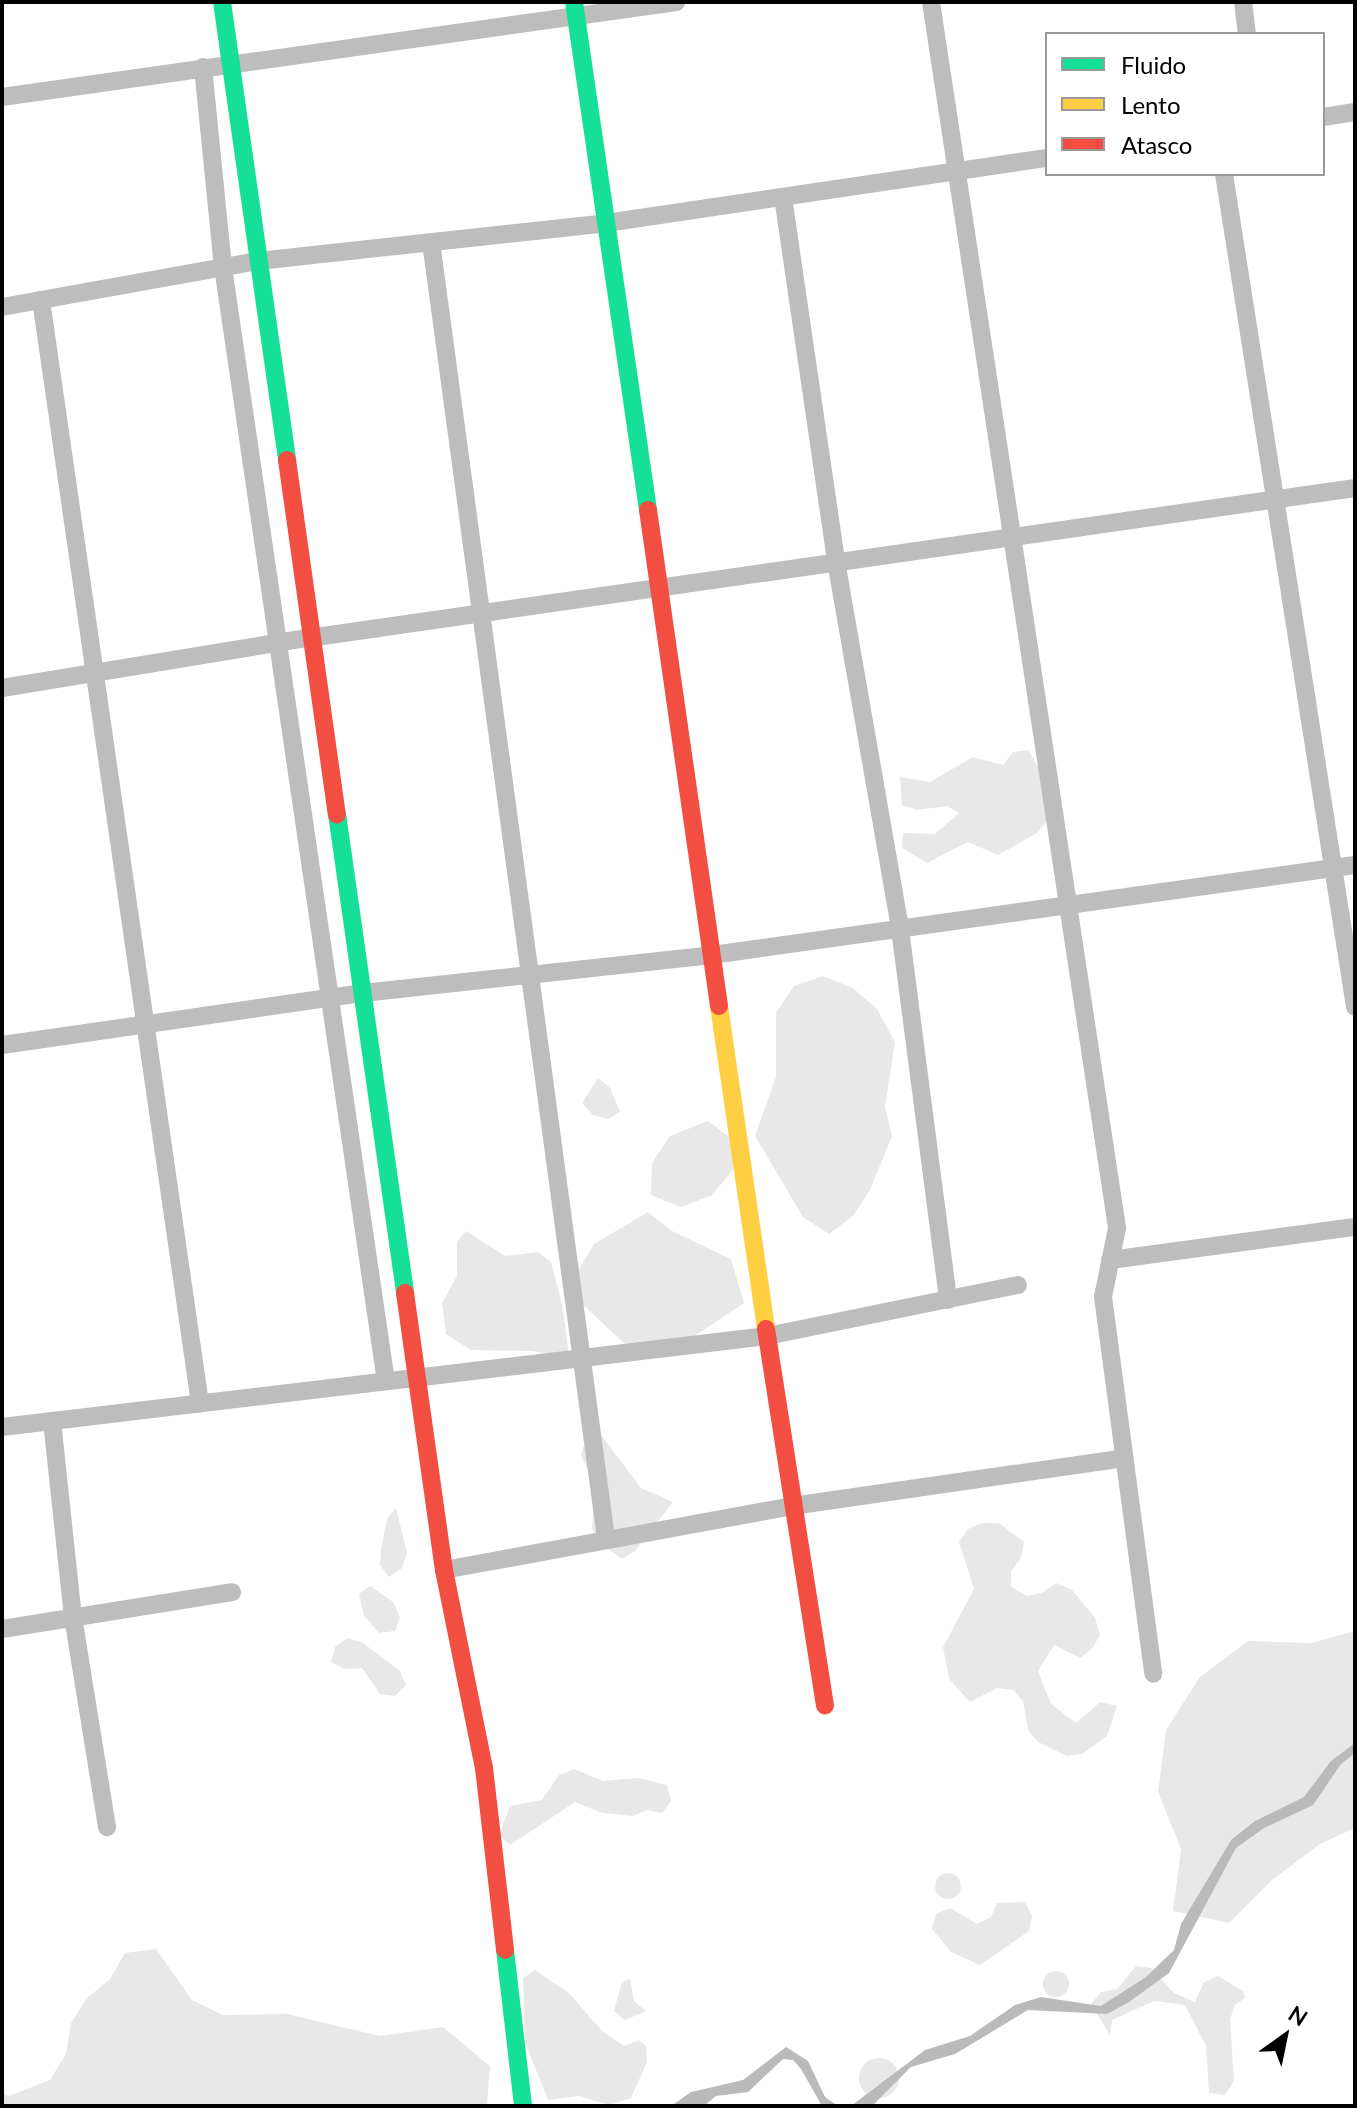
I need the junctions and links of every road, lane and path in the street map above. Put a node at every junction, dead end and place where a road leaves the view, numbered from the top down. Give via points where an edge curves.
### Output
1 (222, 2) edge
2 (676, 2) edge
3 (931, 2) edge
4 (1243, 2) edge
5 (576, 9) edge
6 (1247, 32) edge
7 (232, 63) junction
8 (203, 67) junction
9 (2, 97) edge
10 (1355, 112) edge
11 (1325, 117) edge
12 (1045, 158) edge
13 (957, 171) junction
14 (1224, 176) edge
15 (783, 197) junction
16 (606, 223) junction
17 (431, 242) junction
18 (258, 261) junction
19 (223, 267) junction
20 (41, 300) junction
21 (2, 307) edge
22 (1355, 488) edge
23 (1275, 500) junction
24 (1013, 538) junction
25 (836, 561) junction
26 (659, 588) junction
27 (484, 613) junction
28 (309, 638) junction
29 (278, 643) junction
30 (95, 673) junction
31 (2, 688) edge
32 (1355, 865) edge
33 (1333, 868) junction
34 (1068, 905) junction
35 (900, 929) junction
36 (712, 955) junction
37 (528, 974) junction
38 (363, 993) junction
39 (330, 998) junction
40 (1355, 1007) edge
41 (145, 1023) junction
42 (2, 1045) edge
43 (1355, 1227) edge
44 (1110, 1260) junction
45 (1018, 1285) dead end
46 (948, 1300) junction
47 (767, 1336) junction
48 (582, 1359) junction
49 (417, 1377) junction
50 (386, 1381) junction
51 (200, 1404) junction
52 (52, 1421) junction
53 (2, 1427) edge
54 (1125, 1458) junction
55 (792, 1506) junction
56 (606, 1538) junction
57 (444, 1570) junction
58 (232, 1592) dead end
59 (73, 1617) junction
60 (2, 1629) edge
61 (1153, 1674) dead end
62 (825, 1705) dead end
63 (107, 1827) dead end
64 (523, 2106) edge

1 - 7 street
2 - 5 street
3 - 13 street
4 - 6 street
5 - 7 street
5 - 16 street
7 - 8 street
7 - 18 street
8 - 9 street
8 - 19 street
10 - 11 street
12 - 13 street
13 - 15 street
13 - 24 street
14 - 23 street
15 - 16 street
15 - 25 street
16 - 17 street
16 - 26 street
17 - 18 street
17 - 27 street
18 - 19 street
18 - 28 street
19 - 20 street
19 - 29 street
20 - 21 street
20 - 30 street
22 - 23 street
23 - 24 street
23 - 33 street
24 - 25 street
24 - 34 street
25 - 26 street
25 - 35 street
26 - 27 street
26 - 36 street
27 - 28 street
27 - 37 street
28 - 29 street
28 - 38 street
29 - 30 street
29 - 39 street
30 - 31 street
30 - 41 street
32 - 33 street
33 - 34 street
33 - 40 street
34 - 35 street
34 - 44 street via 1117,1228
35 - 36 street
35 - 46 street
36 - 37 street
36 - 47 street
37 - 38 street
37 - 48 street
38 - 39 street
38 - 49 street
39 - 41 street
39 - 50 street
41 - 42 street
41 - 51 street
43 - 44 street
44 - 54 street via 1103,1297
45 - 46 street
46 - 47 street
47 - 48 street
47 - 55 street
48 - 49 street
48 - 56 street
49 - 50 street
49 - 57 street
50 - 51 street
51 - 52 street
52 - 53 street
52 - 59 street
54 - 55 street
54 - 61 street
55 - 56 street
55 - 62 street
56 - 57 street
57 - 64 street via 484,1768
58 - 59 street
59 - 60 street
59 - 63 street

